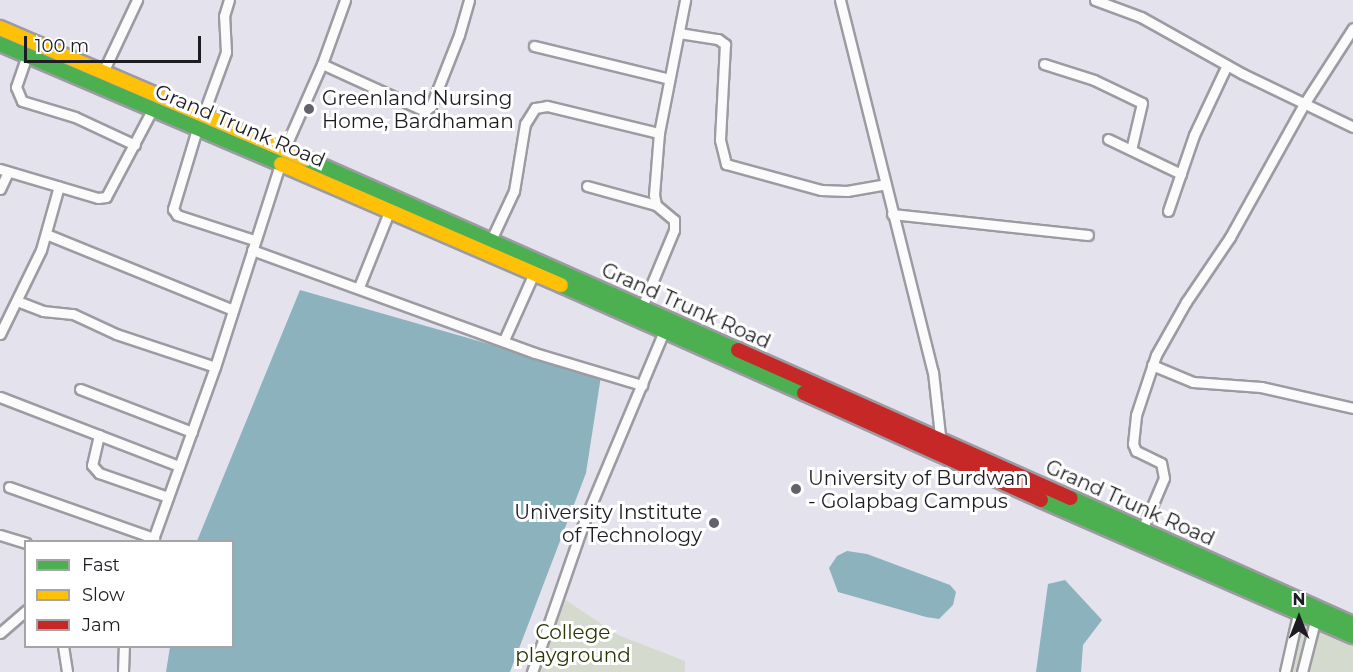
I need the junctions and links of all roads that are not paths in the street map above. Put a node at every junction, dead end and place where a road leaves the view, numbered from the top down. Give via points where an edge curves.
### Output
1 (136, 0) edge
2 (229, 0) edge
3 (333, 0) edge
4 (469, 0) edge
5 (685, 0) edge
6 (840, 0) edge
7 (1095, 0) edge
8 (344, 2) edge
9 (0, 28) edge
10 (1353, 28) edge
11 (679, 33) junction
12 (0, 44) edge
13 (534, 46) dead end
14 (27, 55) junction
15 (322, 64) junction
16 (1044, 64) dead end
17 (1227, 65) junction
18 (103, 72) junction
19 (669, 79) junction
20 (1304, 104) junction
21 (152, 110) junction
22 (203, 115) junction
23 (1353, 127) edge
24 (197, 129) junction
25 (240, 131) junction
26 (659, 133) junction
27 (1108, 139) dead end
28 (135, 145) junction
29 (233, 145) junction
30 (284, 150) junction
31 (1131, 150) junction
32 (280, 165) junction
33 (4, 170) edge
34 (1181, 174) junction
35 (885, 184) junction
36 (59, 186) junction
37 (587, 186) dead end
38 (0, 189) edge
39 (656, 205) junction
40 (1168, 211) dead end
41 (389, 212) junction
42 (892, 214) junction
43 (46, 234) junction
44 (1088, 236) dead end
45 (254, 240) junction
46 (491, 240) junction
47 (252, 250) junction
48 (534, 273) junction
49 (359, 287) junction
50 (16, 301) junction
51 (642, 307) junction
52 (233, 310) junction
53 (665, 329) junction
54 (0, 334) edge
55 (504, 340) junction
56 (1152, 365) junction
57 (215, 367) junction
58 (642, 385) junction
59 (80, 389) dead end
60 (0, 397) edge
61 (1353, 408) edge
62 (192, 432) junction
63 (99, 435) junction
64 (942, 441) junction
65 (938, 455) junction
66 (179, 466) junction
67 (9, 487) dead end
68 (168, 496) junction
69 (1143, 530) junction
70 (0, 535) edge
71 (153, 540) edge
72 (24, 542) edge
73 (1299, 608) junction
74 (24, 612) edge
75 (1317, 614) junction
76 (1353, 624) edge
77 (0, 633) edge
78 (1353, 636) edge
79 (63, 648) edge
80 (124, 648) edge
81 (67, 672) edge
82 (123, 672) edge
83 (532, 672) edge
84 (1285, 672) edge
85 (1302, 672) edge

1 - 18 street
2 - 22 street via 224,16 226,52
3 - 8 street
4 - 15 street via 431,106 425,111
5 - 11 street
6 - 35 street
7 - 17 street via 1141,16
8 - 15 street
9 - 18 main road, Grand Trunk Road
10 - 20 street
11 - 19 street
11 - 35 street via 718,39 725,45 720,140 726,164 821,190 847,191
12 - 14 main road, Grand Trunk Road
13 - 19 street
14 - 21 main road, Grand Trunk Road
14 - 28 street via 16,87 22,101 75,117
15 - 30 street
16 - 31 street via 1094,80 1142,103
17 - 20 street
17 - 34 street
18 - 22 main road, Grand Trunk Road
19 - 26 street
20 - 23 street
20 - 56 street via 1252,201 1186,302
21 - 24 main road, Grand Trunk Road
21 - 28 street
22 - 25 main road, Grand Trunk Road
24 - 29 main road, Grand Trunk Road
24 - 45 street via 173,209 177,215
25 - 29 main road
25 - 30 main road, Grand Trunk Road
26 - 39 street
26 - 46 street via 547,106 535,108 525,124 514,191
27 - 31 street
28 - 36 street via 106,197
29 - 32 main road, Grand Trunk Road
30 - 46 main road, Grand Trunk Road
31 - 34 street
32 - 41 main road, Grand Trunk Road
32 - 45 street
33 - 36 street
33 - 38 street
34 - 40 street
35 - 42 street
36 - 43 street
37 - 39 street
39 - 51 street via 674,220 675,230
41 - 48 main road, Grand Trunk Road
41 - 49 street
42 - 44 street
42 - 64 street via 933,372
43 - 50 street
43 - 52 street
45 - 47 street
46 - 51 main road, Grand Trunk Road
47 - 49 street
47 - 52 street
48 - 53 main road, Grand Trunk Road
48 - 55 street
49 - 55 street
50 - 54 street
50 - 57 street via 44,311 73,314 116,334
51 - 64 main road, Grand Trunk Road
52 - 57 street
53 - 58 street
53 - 65 main road, Grand Trunk Road
55 - 58 street
56 - 61 street via 1193,382 1261,387
56 - 69 street via 1133,444 1136,452 1161,464 1164,478
57 - 62 street
58 - 83 street via 585,519
59 - 62 street
60 - 63 street
62 - 66 street
63 - 66 street
63 - 68 street via 92,465 99,473
64 - 65 street
64 - 69 main road, Grand Trunk Road
65 - 73 main road, Grand Trunk Road
66 - 68 street
67 - 71 street
68 - 71 street
69 - 73 main road, Grand Trunk Road
70 - 72 street
73 - 75 main road, Grand Trunk Road
73 - 84 street
74 - 77 street
75 - 76 main road, Grand Trunk Road
75 - 78 main road, Grand Trunk Road
75 - 85 street
79 - 81 street
80 - 82 street

